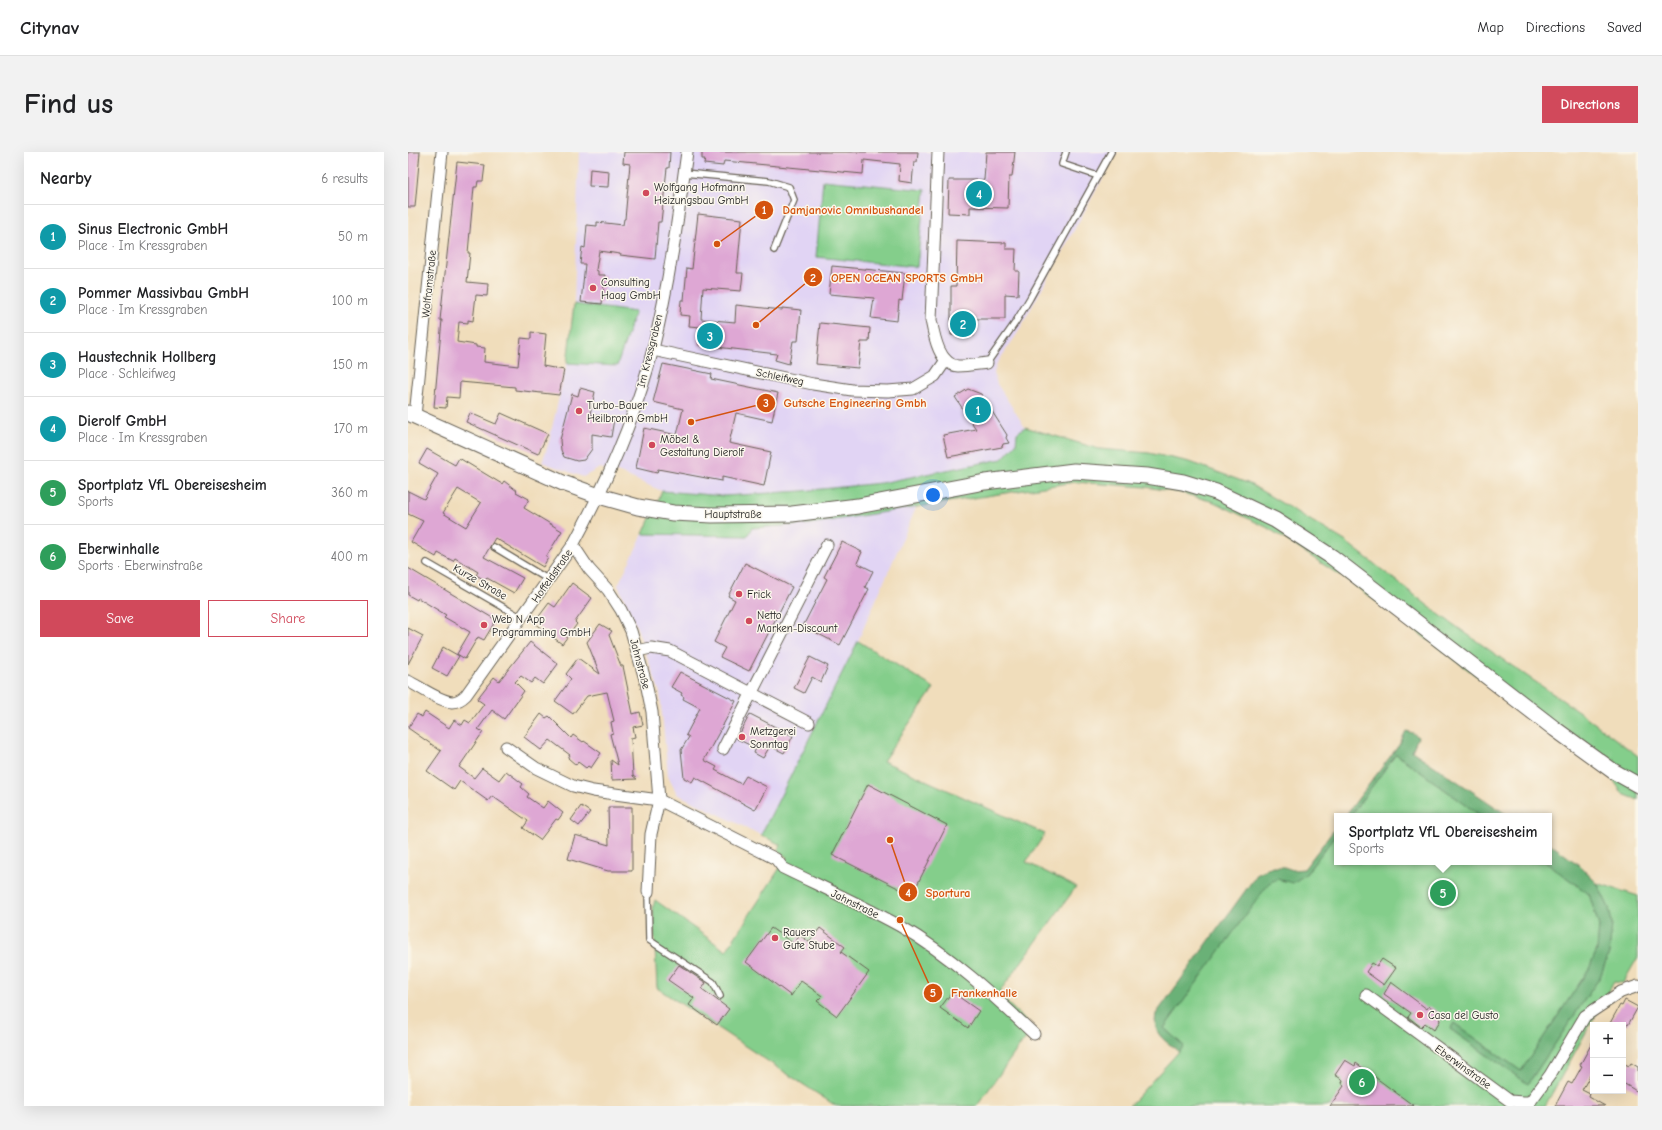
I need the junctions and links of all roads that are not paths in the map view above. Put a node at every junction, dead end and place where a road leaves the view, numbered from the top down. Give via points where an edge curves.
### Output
1 (442, 152) edge
2 (687, 152) edge
3 (938, 152) edge
4 (1066, 152) edge
5 (1111, 152) edge
6 (684, 173) junction
7 (1098, 176) junction
8 (774, 250) dead end
9 (653, 350) junction
10 (946, 360) junction
11 (987, 363) joint
12 (412, 414) edge
13 (599, 496) junction
14 (573, 545) junction
15 (827, 545) dead end
16 (494, 547) dead end
17 (427, 563) dead end
18 (549, 580) junction
19 (522, 618) junction
20 (637, 651) junction
21 (408, 681) edge
22 (752, 693) junction
23 (809, 723) dead end
24 (506, 747) dead end
25 (723, 749) dead end
26 (1638, 785) edge
27 (659, 800) junction
28 (648, 892) joint
29 (1638, 986) edge
30 (1366, 995) dead end
31 (720, 996) dead end
32 (1034, 1034) dead end

1 - 12 street, Wolframstraße
2 - 6 street, Im Kressgraben
3 - 10 street via 931,320 935,341
4 - 7 lane via 1062,164
5 - 7 lane
6 - 8 lane via 769,181 788,187 794,200
6 - 9 street, Im Kressgraben via 674,248
7 - 11 lane via 1030,298
9 - 10 street, Schleifweg via 852,390 913,389 934,376
9 - 13 street, Im Kressgraben via 622,441
10 - 11 street via 957,366
12 - 13 main road, Hauptstraße via 557,480
13 - 14 street, Hoffeldstraße
13 - 26 main road, Hauptstraße via 638,508 673,513 792,514 858,506 985,482 1074,471 1147,476 1182,482 1216,492 1275,520 1332,557 1555,729 1613,771
14 - 18 street, Hoffeldstraße
14 - 20 street, Jahnstraße via 621,610
15 - 22 street
16 - 18 lane
17 - 19 lane, Kurze Straße
18 - 19 street, Hoffeldstraße
19 - 21 street, Hoffeldstraße via 474,686 460,700 444,700
20 - 22 street via 651,648 670,651
20 - 27 street, Jahnstraße via 652,712
22 - 23 street
22 - 25 street
24 - 27 street via 536,768 573,786
27 - 28 street, Jahnstraße via 652,834
27 - 32 street, Jahnstraße via 776,859 783,868 900,926 960,968
28 - 31 lane, Jahnstraße via 648,940 713,982
29 - 30 street, Eberwinstraße via 1621,992 1585,1016 1530,1102 1510,1101

